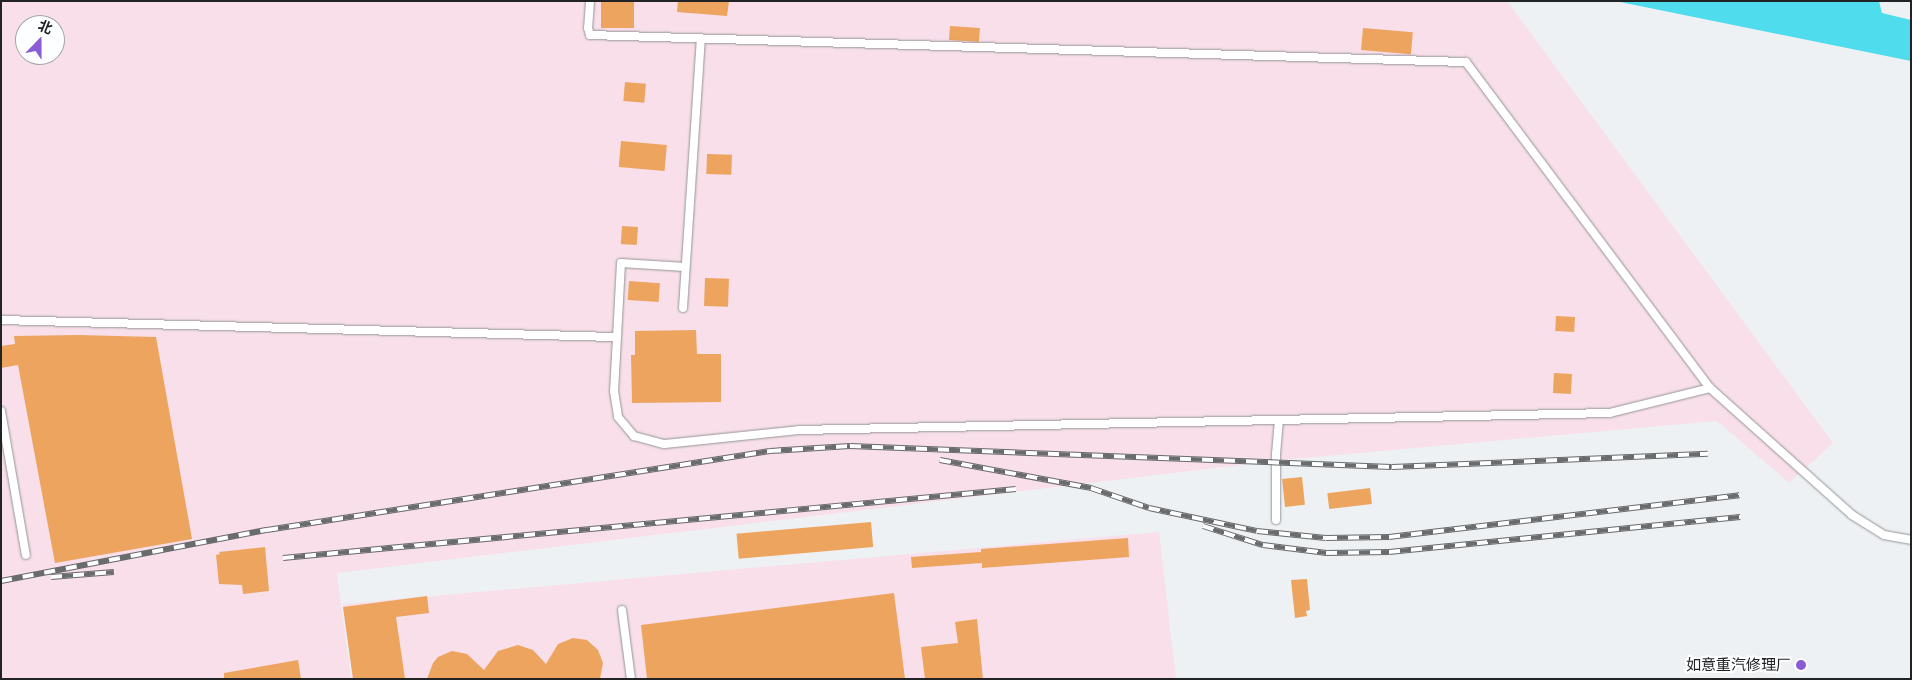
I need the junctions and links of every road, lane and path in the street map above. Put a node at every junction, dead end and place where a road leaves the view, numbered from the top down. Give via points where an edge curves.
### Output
1 (590, 1) edge
2 (701, 39) junction
3 (685, 267) junction
4 (683, 308) dead end
5 (1, 320) edge
6 (615, 337) junction
7 (1710, 388) junction
8 (1, 411) edge
9 (1280, 420) junction
10 (1276, 520) dead end
11 (1911, 540) edge
12 (26, 555) dead end
13 (622, 610) dead end
14 (631, 679) edge

1 - 2 lane via 590,35
2 - 3 lane
2 - 7 lane via 1466,62
3 - 4 lane
3 - 6 lane via 620,263
5 - 6 lane
6 - 9 lane via 614,391 618,417 634,436 664,444 799,430
7 - 9 lane via 1610,413
7 - 11 lane via 1852,515 1884,535
8 - 12 lane
9 - 10 lane via 1276,454
13 - 14 lane

